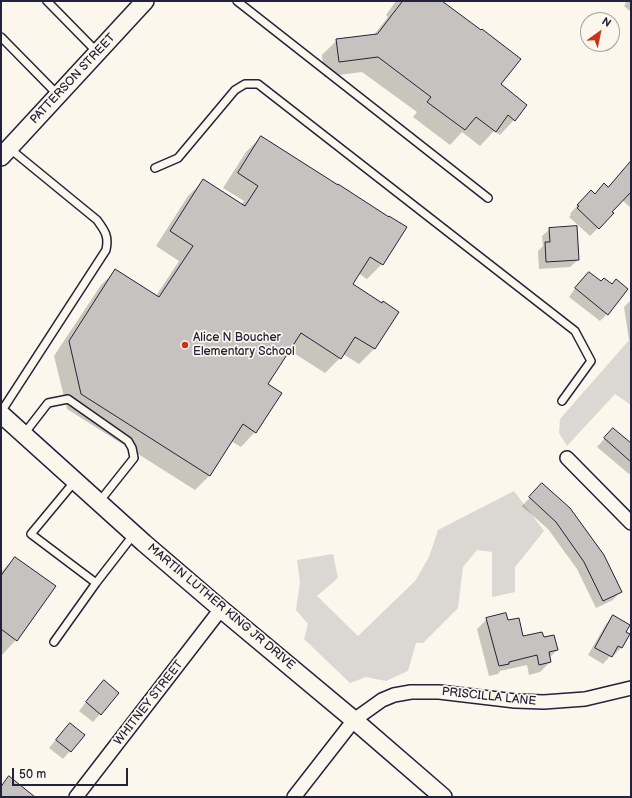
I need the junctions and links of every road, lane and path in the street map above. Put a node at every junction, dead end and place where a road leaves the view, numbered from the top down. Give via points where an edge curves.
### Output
1 (47, 1) edge
2 (145, 1) edge
3 (237, 1) edge
4 (1, 37) edge
5 (98, 53) junction
6 (58, 95) junction
7 (5, 152) edge
8 (155, 168) dead end
9 (488, 198) dead end
10 (562, 401) dead end
11 (1, 413) edge
12 (24, 434) junction
13 (566, 458) dead end
14 (75, 481) junction
15 (99, 502) junction
16 (631, 523) edge
17 (134, 534) junction
18 (96, 583) junction
19 (221, 609) junction
20 (54, 642) dead end
21 (631, 688) edge
22 (354, 720) junction
23 (76, 797) edge
24 (294, 797) edge
25 (443, 797) edge

1 - 5 lane
2 - 5 street, PATTERSON STREET
3 - 9 lane
4 - 6 lane
5 - 6 street, PATTERSON STREET
6 - 7 street, PATTERSON STREET
7 - 11 lane via 97,220 108,241 106,250
8 - 10 lane via 178,158 235,90 245,84 258,84 575,330 591,361
11 - 12 street, MARTIN LUTHER KING JR DRIVE
12 - 14 street, MARTIN LUTHER KING JR DRIVE
12 - 15 lane via 48,403 68,399 128,441 134,458
13 - 16 street
14 - 15 street, MARTIN LUTHER KING JR DRIVE
14 - 18 lane via 31,534
15 - 17 street, MARTIN LUTHER KING JR DRIVE
17 - 18 lane
17 - 19 street, MARTIN LUTHER KING JR DRIVE
18 - 20 lane
19 - 22 street, MARTIN LUTHER KING JR DRIVE
19 - 23 street, WHITNEY STREET
21 - 22 street, PRISCILLA LANE via 585,699 544,702 439,692 411,692 382,700
22 - 24 street, PRISCILLA LANE
22 - 25 street, MARTIN LUTHER KING JR DRIVE

